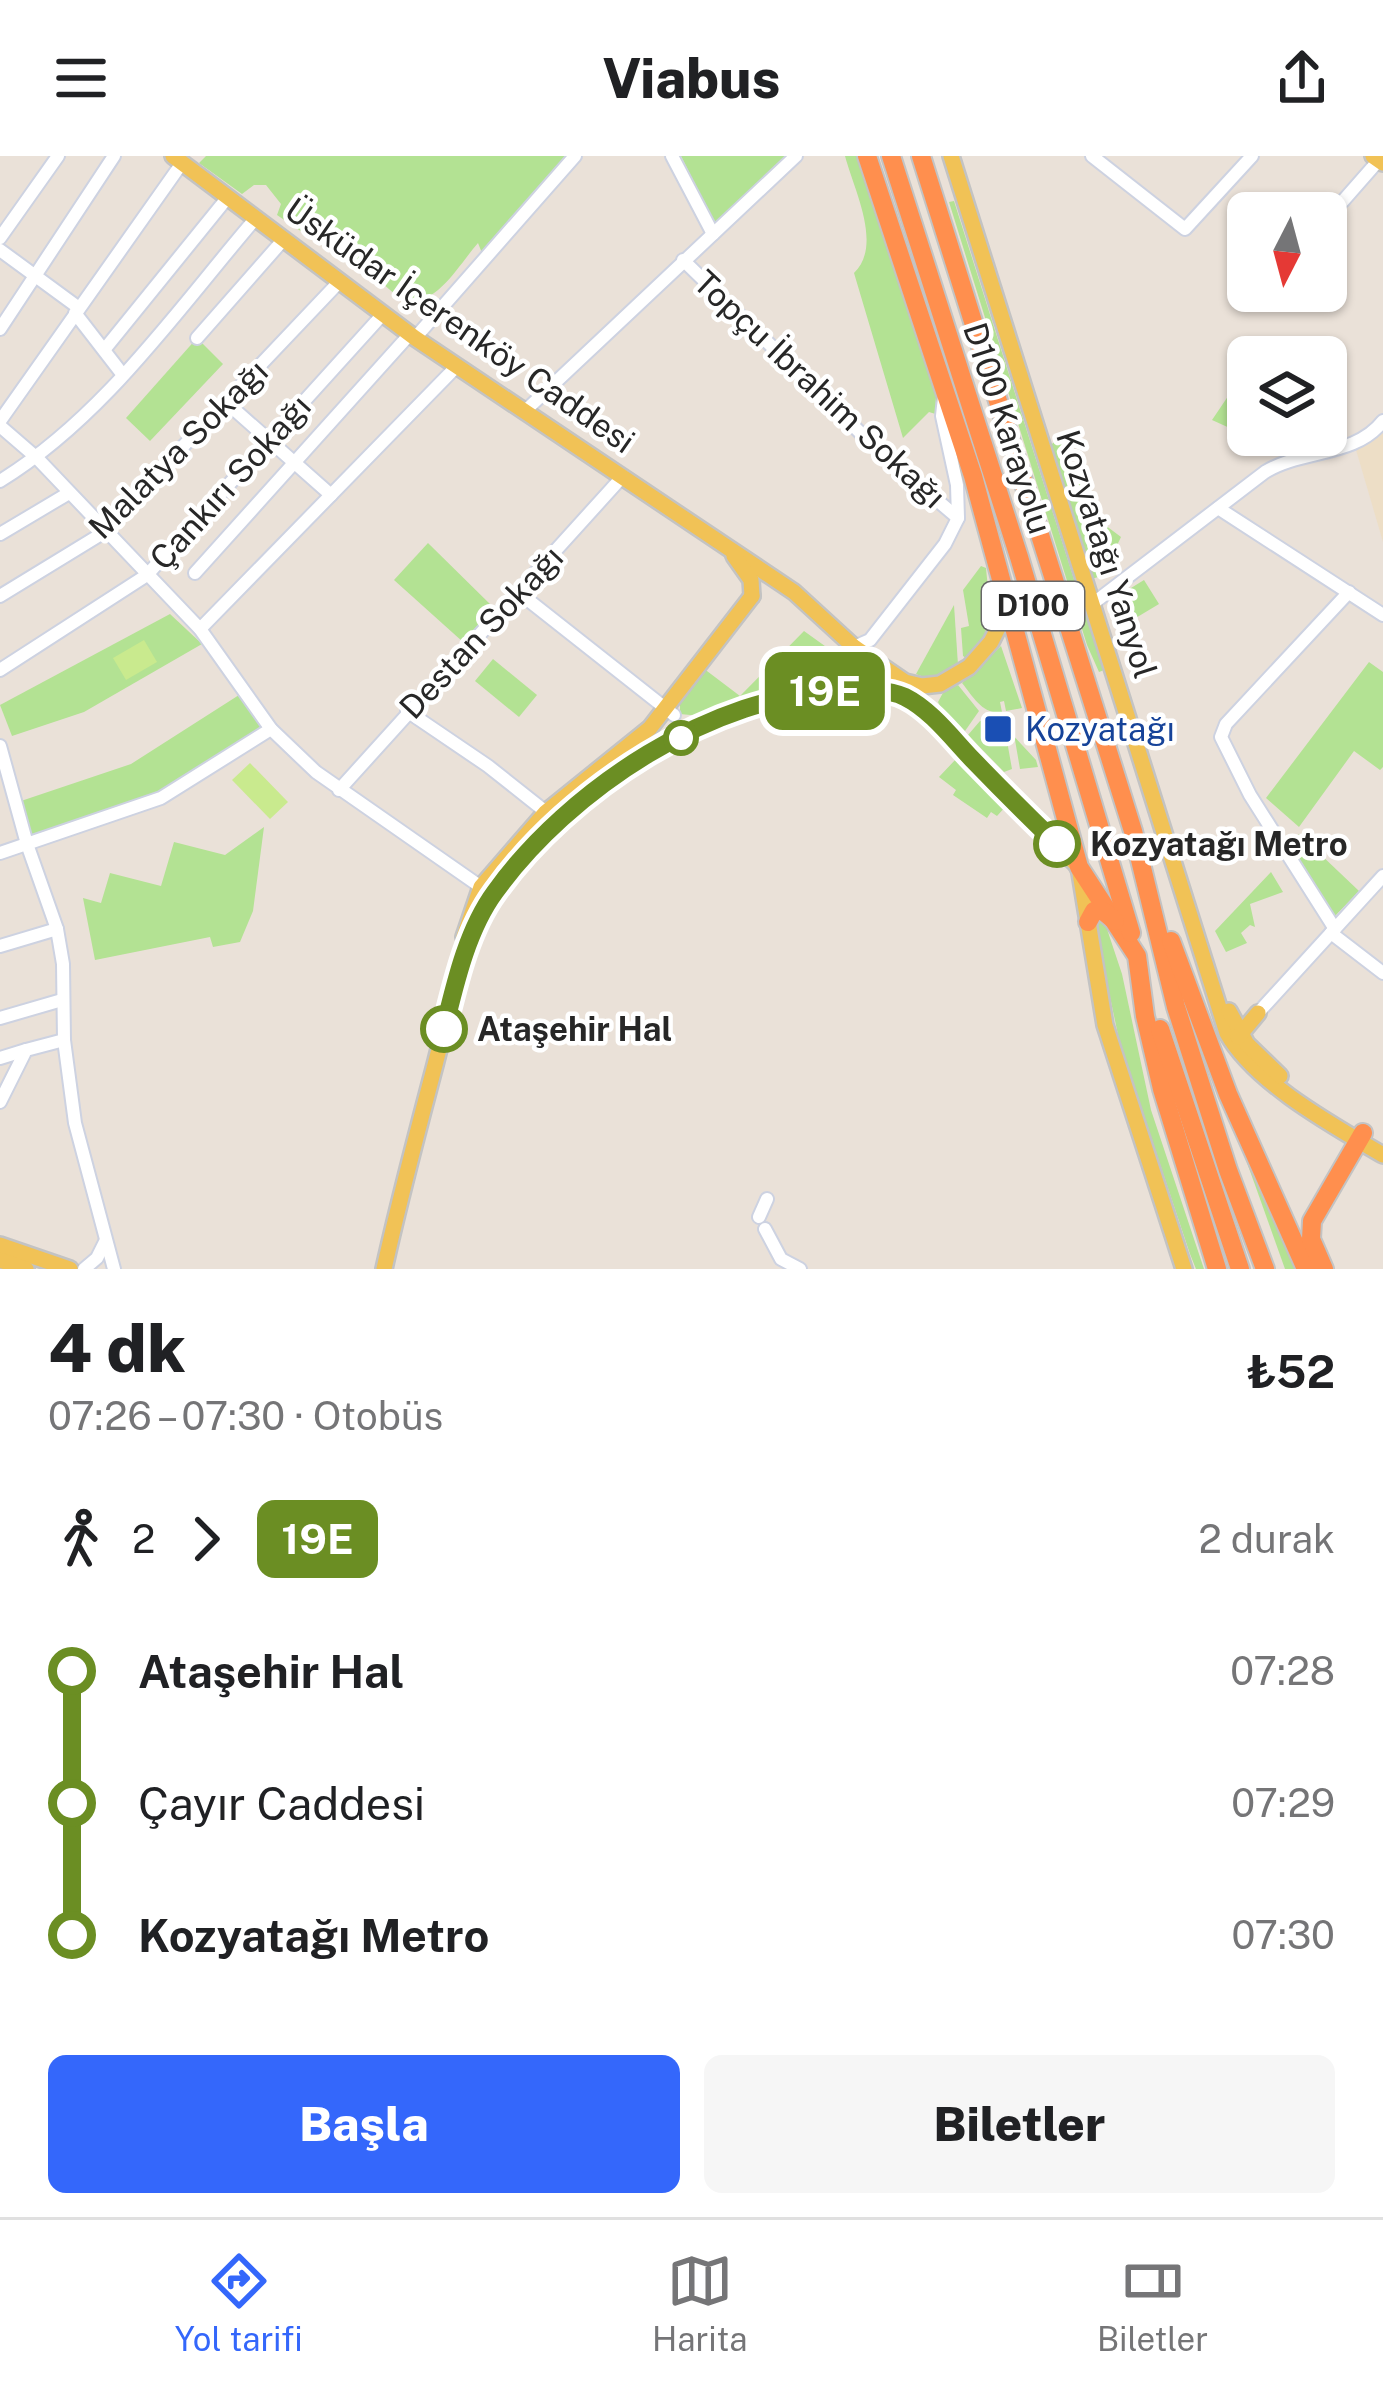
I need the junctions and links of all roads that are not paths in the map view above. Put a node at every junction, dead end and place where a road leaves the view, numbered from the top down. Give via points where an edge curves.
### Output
1 (58, 156) edge
2 (114, 156) edge
3 (575, 156) edge
4 (672, 156) edge
5 (796, 156) edge
6 (891, 156) edge
7 (921, 156) edge
8 (950, 156) edge
9 (1092, 156) edge
10 (1252, 156) edge
11 (871, 158) edge
12 (178, 159) edge
13 (1378, 160) edge
14 (1347, 196) edge
15 (228, 197) junction
16 (256, 218) junction
17 (713, 234) junction
18 (0, 238) edge
19 (284, 239) junction
20 (0, 250) edge
21 (921, 259) junction
22 (683, 260) junction
23 (35, 275) junction
24 (340, 281) junction
25 (77, 310) junction
26 (383, 314) junction
27 (0, 328) edge
28 (412, 336) junction
29 (197, 338) dead end
30 (104, 350) junction
31 (457, 366) junction
32 (123, 375) junction
33 (944, 390) junction
34 (227, 403) junction
35 (525, 411) junction
36 (1383, 422) edge
37 (0, 424) edge
38 (268, 440) junction
39 (37, 458) junction
40 (294, 463) junction
41 (623, 476) junction
42 (0, 481) edge
43 (69, 494) junction
44 (331, 495) junction
45 (1218, 508) junction
46 (958, 518) junction
47 (103, 531) junction
48 (0, 534) edge
49 (717, 537) junction
50 (991, 546) junction
51 (194, 573) dead end
52 (147, 575) junction
53 (518, 592) junction
54 (794, 592) junction
55 (1349, 592) junction
56 (0, 596) edge
57 (752, 596) junction
58 (1091, 605) junction
59 (1383, 615) edge
60 (200, 629) junction
61 (854, 647) junction
62 (0, 670) edge
63 (940, 684) junction
64 (826, 691) junction
65 (672, 707) junction
66 (407, 711) junction
67 (939, 724) junction
68 (708, 725) junction
69 (271, 729) junction
70 (0, 746) edge
71 (339, 790) junction
72 (16, 806) junction
73 (0, 810) edge
74 (546, 812) junction
75 (1132, 831) junction
76 (27, 844) junction
77 (0, 853) edge
78 (1079, 867) junction
79 (1383, 876) edge
80 (481, 887) junction
81 (1088, 922) junction
82 (1117, 922) junction
83 (57, 929) junction
84 (1333, 931) junction
85 (0, 946) edge
86 (1137, 956) junction
87 (1210, 970) junction
88 (1383, 974) edge
89 (454, 988) junction
90 (62, 1000) junction
91 (1229, 1011) junction
92 (1258, 1013) junction
93 (0, 1018) edge
94 (1240, 1033) junction
95 (64, 1040) junction
96 (26, 1050) junction
97 (1248, 1055) junction
98 (0, 1058) edge
99 (0, 1102) edge
100 (1361, 1137) junction
101 (1383, 1145) edge
102 (1383, 1155) edge
103 (767, 1199) dead end
104 (391, 1236) junction
105 (106, 1241) junction
106 (0, 1245) edge
107 (0, 1260) edge
108 (26, 1269) edge
109 (70, 1269) edge
110 (83, 1269) edge
111 (114, 1269) edge
112 (374, 1269) edge
113 (384, 1269) edge
114 (800, 1269) edge
115 (1184, 1269) edge
116 (1217, 1269) edge
117 (1240, 1269) edge
118 (1265, 1269) edge
119 (1306, 1269) edge
120 (1324, 1269) edge

1 - 18 street
2 - 23 street
3 - 28 street
4 - 17 street
5 - 17 street
6 - 21 highway, D100 Karayolu / D100
7 - 75 highway, D100 Karayolu / D100
8 - 58 main road, Kozyatağı Yanyol
9 - 10 street via 1185,230
11 - 21 highway
11 - 33 highway, D100
12 - 15 main road, Üsküdar İçerenköy Caddesi
12 - 25 street
13 - 14 street
15 - 16 main road, Üsküdar İçerenköy Caddesi
15 - 30 street
16 - 19 main road, Üsküdar İçerenköy Caddesi
16 - 32 street
17 - 22 street
19 - 24 main road, Üsküdar İçerenköy Caddesi
19 - 29 street
20 - 23 street
21 - 86 highway, D100 Karayolu / D100
22 - 35 street
22 - 46 street, Topçu İbrahim Sokağı
23 - 25 street
23 - 27 street
24 - 26 main road, Üsküdar İçerenköy Caddesi
24 - 34 street, Malatya Sokağı
25 - 30 street
25 - 37 street
26 - 28 main road, Üsküdar İçerenköy Caddesi
26 - 38 street, Çankırı Sokağı
28 - 31 main road, Üsküdar İçerenköy Caddesi
28 - 40 street
30 - 32 street
31 - 35 main road, Üsküdar İçerenköy Caddesi
31 - 44 street
32 - 39 street
33 - 46 street, Topçu İbrahim Sokağı
33 - 50 highway, D100
34 - 38 street
34 - 47 street, Malatya Sokağı
35 - 41 main road, Üsküdar İçerenköy Caddesi
36 - 45 street via 1363,441 1275,466
37 - 39 street
38 - 40 street
38 - 52 street, Çankırı Sokağı
39 - 42 street
39 - 43 street
40 - 44 street
40 - 51 street
41 - 49 main road, Üsküdar İçerenköy Caddesi
41 - 53 street, Destan Sokağı
43 - 47 street
43 - 48 street
44 - 60 street
45 - 55 street
45 - 58 street
46 - 61 street, Topçu İbrahim Sokağı via 870,640
47 - 52 street
47 - 56 street, Malatya Sokağı
49 - 54 main road, Üsküdar İçerenköy Caddesi
49 - 57 main road, Üsküdar İçerenköy Caddesi via 746,570
50 - 63 main road via 999,626 969,667
50 - 78 highway, D100
52 - 60 street
52 - 62 street, Çankırı Sokağı
53 - 65 street
53 - 66 street, Destan Sokağı
54 - 57 main road
54 - 61 main road, Üsküdar İçerenköy Caddesi
55 - 59 street
55 - 84 street via 1221,737
57 - 65 main road
58 - 87 main road, Kozyatağı Yanyol
60 - 69 street
61 - 63 main road, Üsküdar İçerenköy Caddesi via 905,682
61 - 64 main road via 856,663 845,681
63 - 67 main road via 930,706
64 - 67 main road via 889,692
64 - 68 main road via 767,701
65 - 68 main road via 682,723
65 - 74 main road
66 - 71 street, Destan Sokağı
66 - 74 street
67 - 78 main road
68 - 89 main road via 617,774 546,833 486,906
69 - 71 street
69 - 76 street via 161,799
70 - 72 street
71 - 80 street
72 - 73 street
72 - 76 street
74 - 80 main road
75 - 118 highway, D100 Karayolu / D100 via 1176,1006
75 - 119 highway via 1228,1094
76 - 77 street
76 - 83 street
78 - 81 main road
78 - 82 highway, D100
79 - 84 street
80 - 89 main road
81 - 82 highway via 1103,910
81 - 115 main road via 1121,1085
82 - 86 highway, D100
83 - 85 street
83 - 90 street
84 - 88 street
84 - 92 street
86 - 116 highway via 1162,1089
86 - 117 highway, D100 Karayolu / D100
87 - 91 main road
87 - 97 main road via 1224,1026
89 - 104 main road
90 - 93 street
90 - 95 street
91 - 92 main road via 1242,1018
91 - 94 main road
92 - 94 main road
92 - 97 main road
94 - 97 main road
95 - 96 street
95 - 105 street via 75,1123
96 - 98 street
96 - 99 street
97 - 100 main road via 1263,1076
100 - 101 main road
100 - 102 main road
100 - 120 highway via 1312,1221
103 - 114 street via 762,1223 781,1259
104 - 112 main road
104 - 113 main road
105 - 110 street
105 - 111 street
106 - 109 main road
107 - 108 main road

